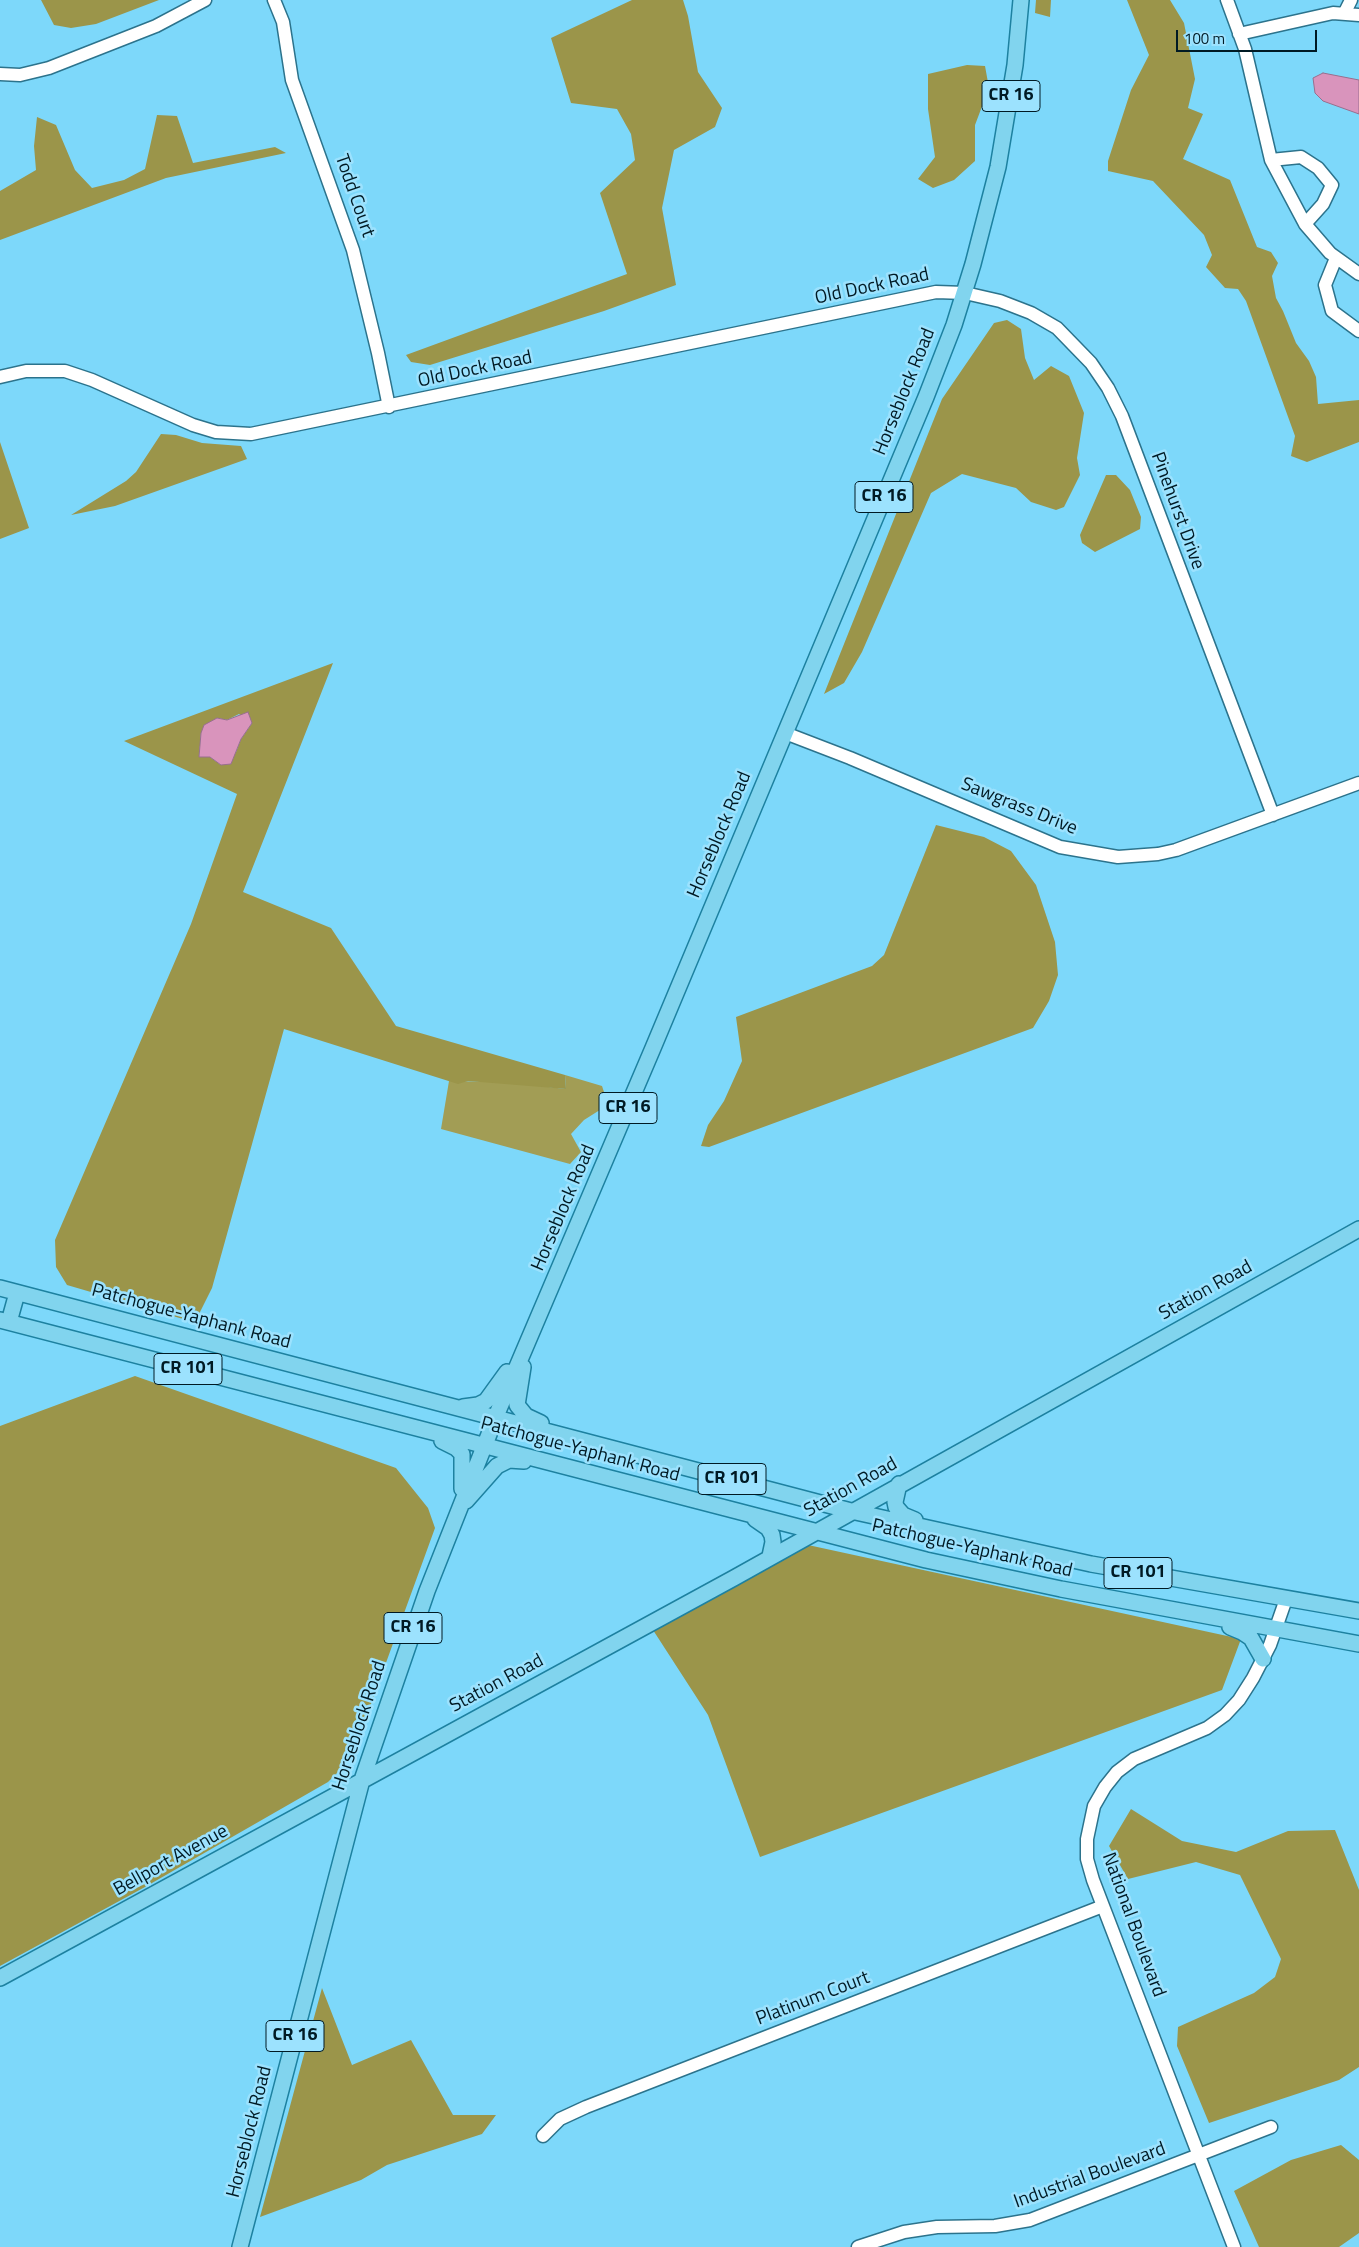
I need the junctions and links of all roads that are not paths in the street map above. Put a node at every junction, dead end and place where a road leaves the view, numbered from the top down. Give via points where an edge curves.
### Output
1 (205, 0) edge
2 (274, 0) edge
3 (1021, 0) edge
4 (1228, 0) edge
5 (1351, 0) edge
6 (1344, 14) junction
7 (1359, 15) edge
8 (1239, 34) junction
9 (0, 74) edge
10 (1271, 160) junction
11 (1304, 224) junction
12 (1336, 258) junction
13 (1359, 274) edge
14 (965, 293) junction
15 (1359, 331) edge
16 (0, 377) edge
17 (389, 407) junction
18 (784, 732) junction
19 (1359, 783) edge
20 (1273, 815) junction
21 (1359, 1229) edge
22 (0, 1288) edge
23 (18, 1293) junction
24 (4, 1321) edge
25 (528, 1340) junction
26 (457, 1407) junction
27 (496, 1418) junction
28 (412, 1427) junction
29 (572, 1437) junction
30 (485, 1445) junction
31 (542, 1461) junction
32 (899, 1484) junction
33 (460, 1506) junction
34 (851, 1511) junction
35 (747, 1514) junction
36 (814, 1532) junction
37 (954, 1534) junction
38 (770, 1556) junction
39 (1286, 1599) junction
40 (1359, 1611) edge
41 (1194, 1615) junction
42 (1276, 1630) junction
43 (1359, 1644) edge
44 (1264, 1659) junction
45 (362, 1780) junction
46 (1103, 1906) junction
47 (0, 1978) edge
48 (1271, 2127) dead end
49 (543, 2136) dead end
50 (1200, 2156) junction
51 (240, 2247) edge
52 (858, 2247) edge
53 (1234, 2247) edge

1 - 9 street via 156,26 49,68 20,75
2 - 17 street, Todd Court via 283,22 292,80 352,250
3 - 14 main road, Horseblock Road / CR 16 via 1015,65 1000,157
4 - 8 street
5 - 6 street
6 - 7 street
6 - 8 street via 1333,13
8 - 10 street
10 - 11 street
10 - 11 street via 1301,157 1318,168 1332,185 1323,204
11 - 12 street
12 - 13 street
12 - 15 street via 1325,285 1332,311
14 - 17 street, Old Dock Road via 936,292
14 - 18 main road, Horseblock Road / CR 16 via 926,397
14 - 20 street, Pinehurst Drive via 1016,306 1050,324 1079,350 1108,388
16 - 17 street, Old Dock Road via 26,371 65,371 216,432 253,434
18 - 20 street, Sawgrass Drive via 1034,837 1060,847 1099,855 1158,854
18 - 25 main road, Horseblock Road / CR 16
19 - 20 street, Sawgrass Drive
21 - 32 main road, Station Road
22 - 23 main road, Patchogue-Yaphank Road / CR 101
23 - 24 main road
23 - 26 main road, Patchogue-Yaphank Road / CR 101
24 - 28 main road, Patchogue-Yaphank Road / CR 101
25 - 26 main road via 486,1401
25 - 27 main road, Horseblock Road / CR 16
25 - 29 main road via 517,1400 519,1410
26 - 27 main road, Patchogue-Yaphank Road / CR 101
27 - 29 main road, Patchogue-Yaphank Road / CR 101
27 - 30 main road, Horseblock Road / CR 16
28 - 30 main road, Patchogue-Yaphank Road / CR 101
28 - 33 main road via 460,1450 463,1465
29 - 34 main road, Patchogue-Yaphank Road / CR 101
30 - 31 main road, Patchogue-Yaphank Road / CR 101
30 - 33 main road, Horseblock Road / CR 16
31 - 33 main road via 509,1460 501,1463
31 - 35 main road, Patchogue-Yaphank Road / CR 101
32 - 34 main road, Station Road
32 - 37 main road via 895,1502 899,1512
33 - 45 main road, Horseblock Road / CR 16 via 418,1613
34 - 36 main road, Station Road
34 - 37 main road, Patchogue-Yaphank Road / CR 101
35 - 36 main road, Patchogue-Yaphank Road / CR 101
35 - 38 main road via 770,1531 773,1542
36 - 38 main road, Station Road
36 - 41 main road, Patchogue-Yaphank Road / CR 101 via 986,1574
37 - 39 main road, Patchogue-Yaphank Road / CR 101 via 1124,1570
38 - 45 main road, Station Road
39 - 40 main road, Patchogue-Yaphank Road / CR 101
39 - 42 street, National Boulevard
41 - 42 main road, Patchogue-Yaphank Road / CR 101
41 - 44 main road via 1247,1634
42 - 43 main road, Patchogue-Yaphank Road / CR 101
42 - 44 street, National Boulevard
44 - 46 street, National Boulevard via 1239,1700 1221,1718 1126,1765 1098,1797 1090,1817 1086,1848
45 - 47 main road, Bellport Avenue
45 - 51 main road, Horseblock Road / CR 16
46 - 49 street, Platinum Court via 586,2107 560,2119
46 - 50 street, National Boulevard
48 - 50 street, Industrial Boulevard
50 - 52 street, Industrial Boulevard via 1030,2220 995,2226 937,2227 904,2232
50 - 53 street, National Boulevard

